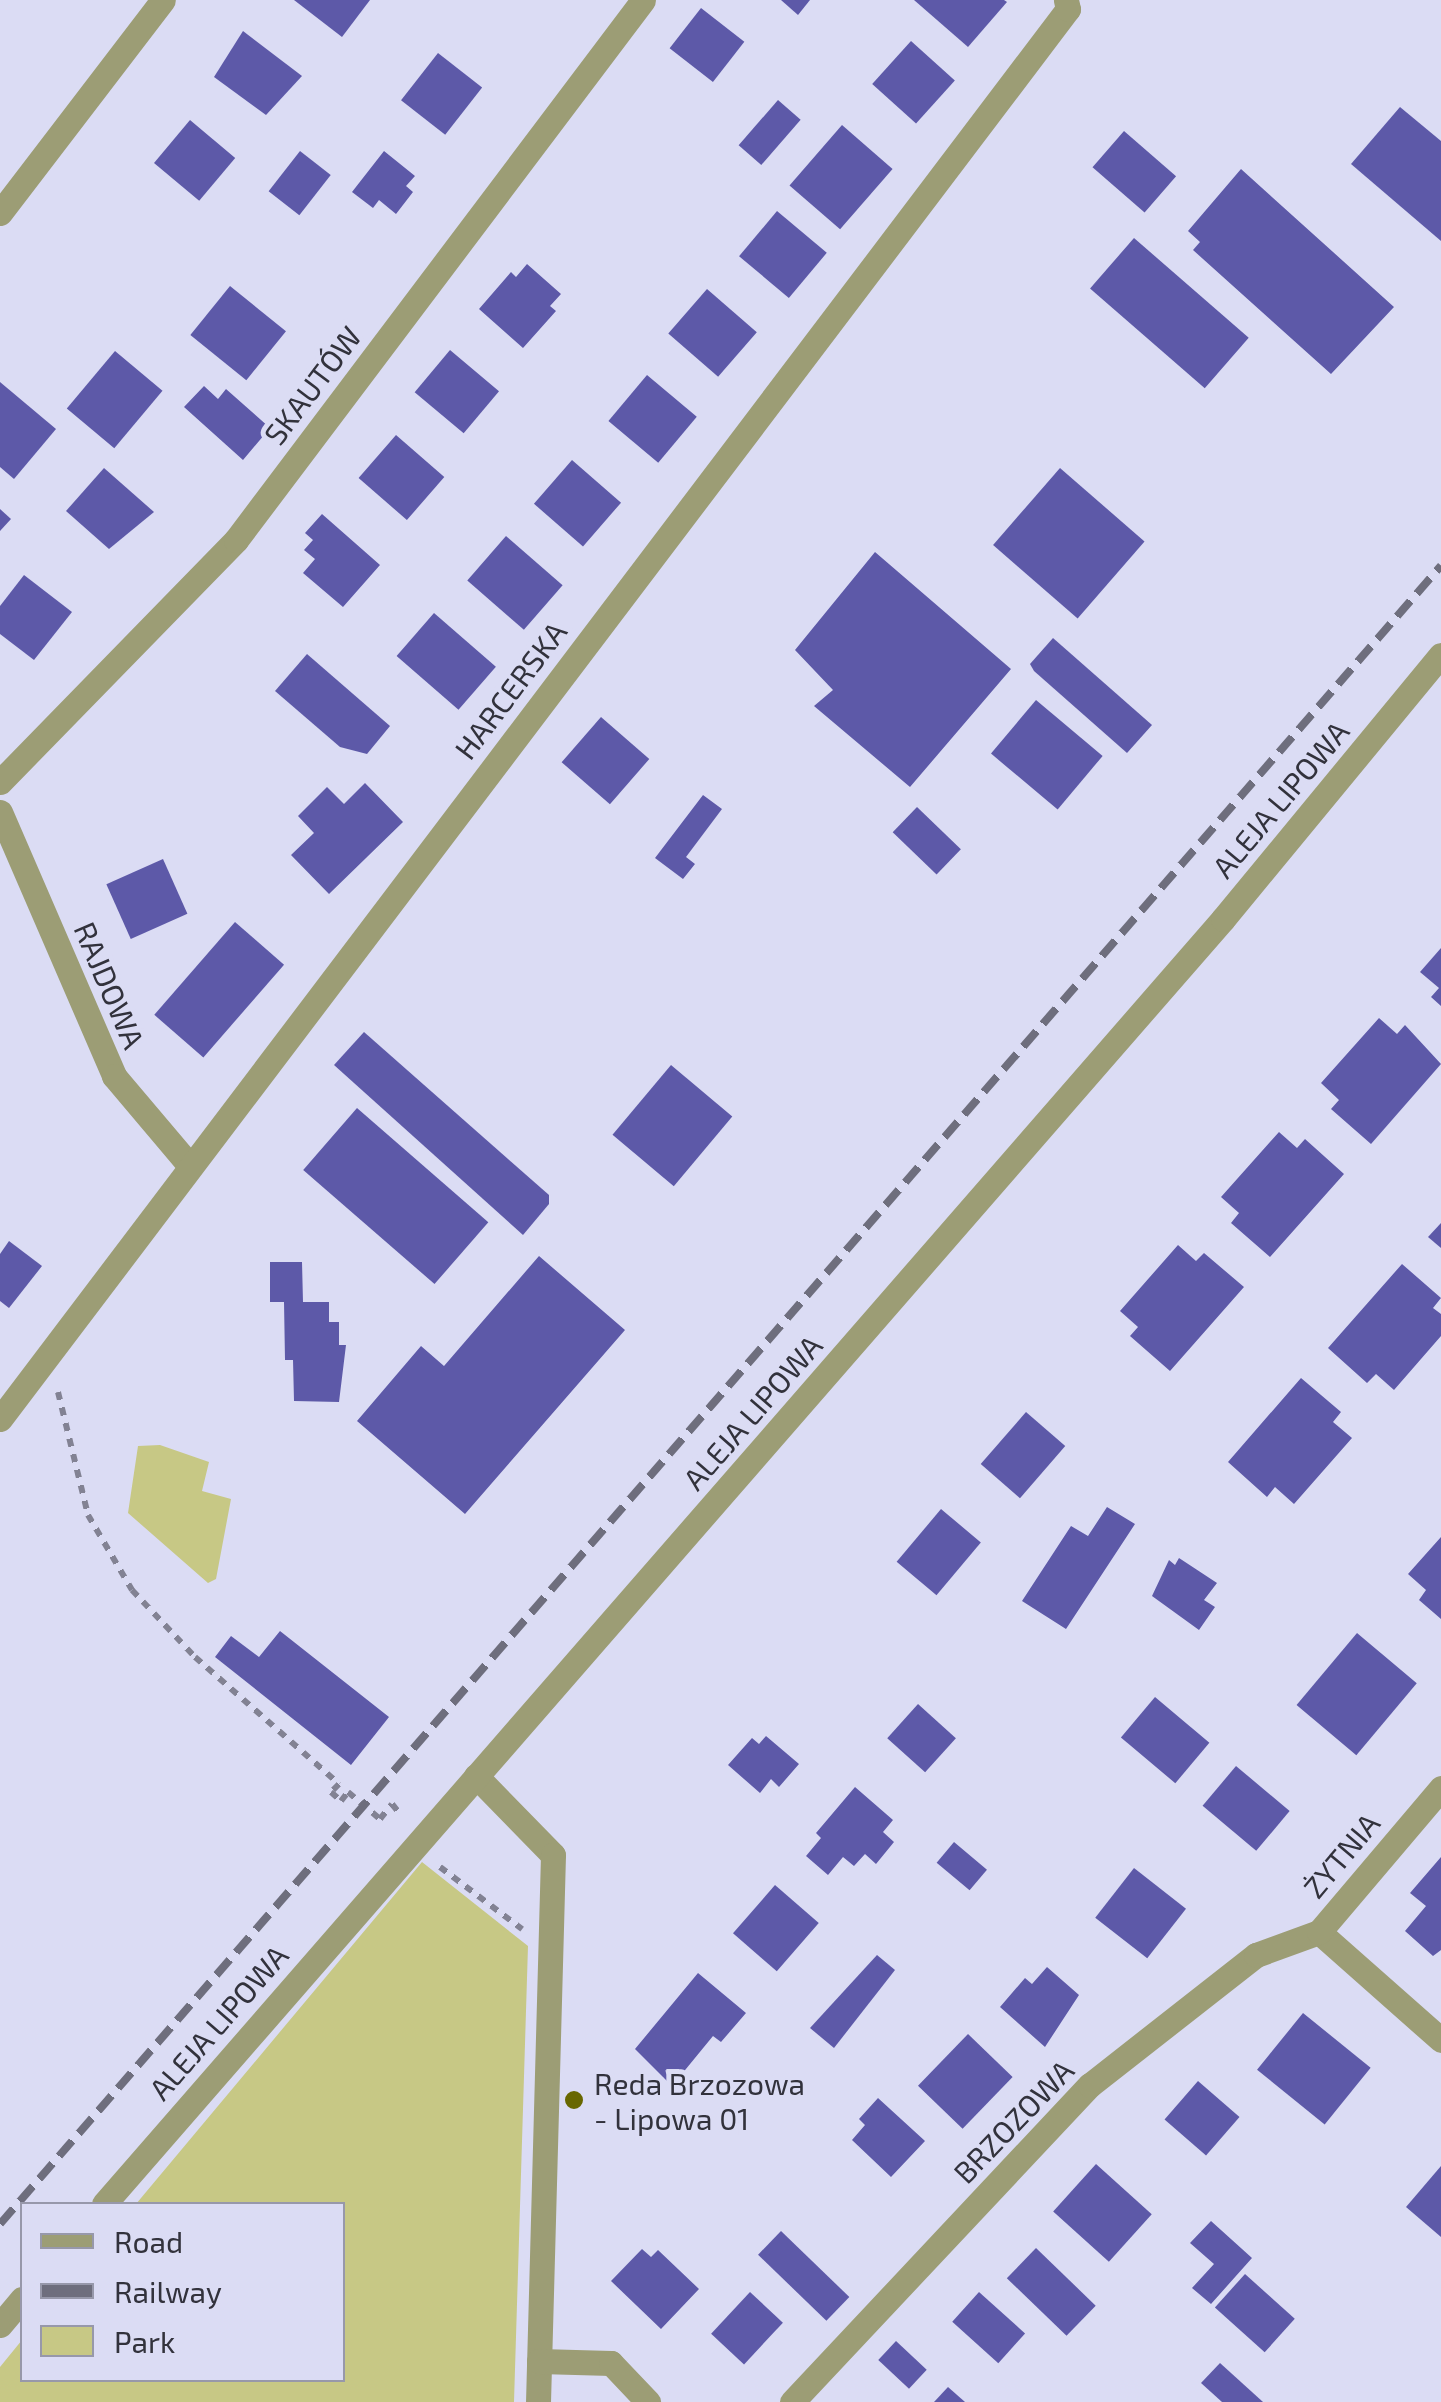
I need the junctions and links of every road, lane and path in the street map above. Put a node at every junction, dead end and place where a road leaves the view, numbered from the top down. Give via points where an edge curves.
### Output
1 (163, 0) edge
2 (642, 0) edge
3 (1066, 0) edge
4 (0, 213) edge
5 (1439, 660) edge
6 (0, 782) edge
7 (0, 812) edge
8 (190, 1166) junction
9 (50, 1353) junction
10 (0, 1419) edge
11 (476, 1776) junction
12 (1441, 1788) edge
13 (413, 1846) junction
14 (1319, 1932) junction
15 (554, 1954) junction
16 (1441, 2040) edge
17 (106, 2202) edge
18 (20, 2300) edge
19 (0, 2324) edge
20 (539, 2360) junction
21 (538, 2402) edge
22 (648, 2402) edge
23 (792, 2402) edge

1 - 4 street
2 - 6 street, SKAUTÓW via 236,540
3 - 8 street, HARCERSKA via 1068,8
5 - 11 street, ALEJA LIPOWA via 1223,919
7 - 8 street, RAJDOWA via 114,1076
8 - 9 street, HARCERSKA
9 - 10 street, HARCERSKA
9 - 13 path via 88,1515 132,1590 194,1657 339,1784 332,1792 341,1801 348,1792 380,1818 392,1804 401,1813 388,1826
11 - 13 street, ALEJA LIPOWA
11 - 15 street via 553,1856
12 - 14 street, ŻYTNIA
13 - 15 path
13 - 17 street, ALEJA LIPOWA
14 - 16 street, ŻYTNIA
14 - 23 street, BRZOZOWA via 1256,1955 1090,2085
15 - 20 street
18 - 19 street
20 - 21 street
20 - 22 street via 611,2363

